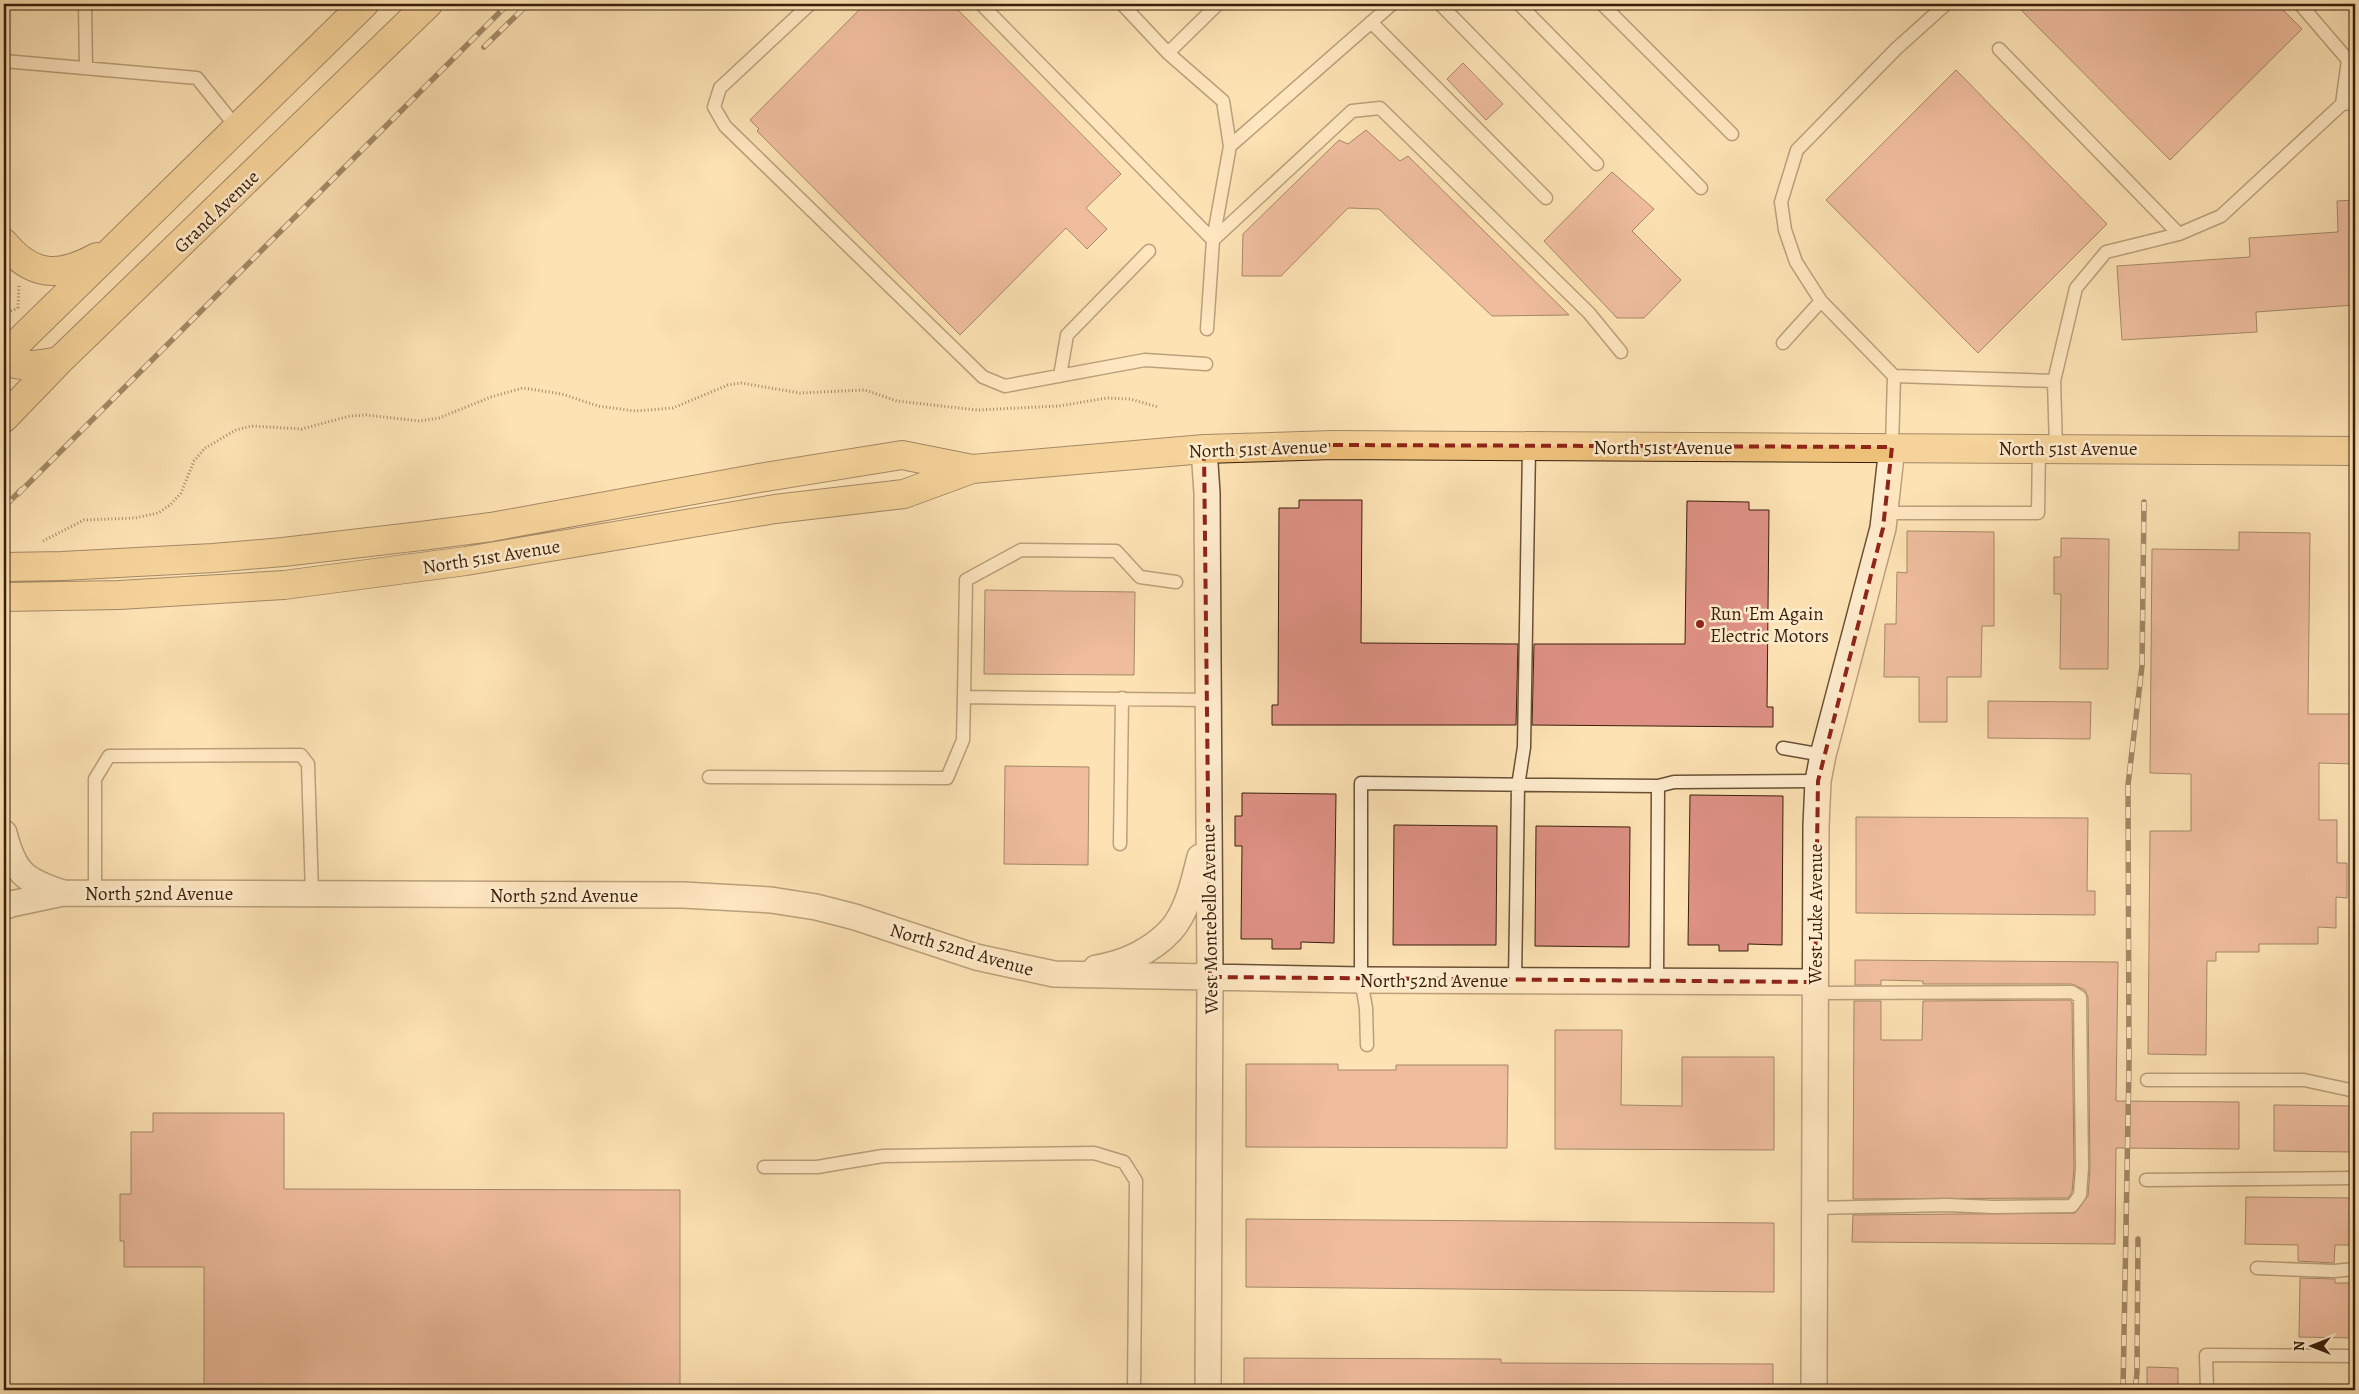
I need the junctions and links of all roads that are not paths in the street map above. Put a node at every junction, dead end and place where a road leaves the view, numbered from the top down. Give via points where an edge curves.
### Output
1 (85, 4) edge
2 (364, 4) edge
3 (428, 4) edge
4 (810, 4) edge
5 (981, 4) edge
6 (1122, 4) edge
7 (1218, 4) edge
8 (1392, 4) edge
9 (1440, 4) edge
10 (1519, 4) edge
11 (1602, 4) edge
12 (1946, 4) edge
13 (2300, 4) edge
14 (1371, 22) junction
15 (1999, 49) dead end
16 (1168, 53) junction
17 (2352, 57) edge
18 (4, 61) edge
19 (86, 67) junction
20 (2349, 104) edge
21 (237, 128) junction
22 (1732, 134) dead end
23 (1230, 146) junction
24 (1597, 164) dead end
25 (1701, 188) dead end
26 (1546, 198) dead end
27 (2179, 234) junction
28 (1213, 240) junction
29 (4, 243) edge
30 (116, 246) junction
31 (1149, 251) dead end
32 (1821, 301) junction
33 (1207, 329) dead end
34 (1783, 343) dead end
35 (1621, 352) dead end
36 (4, 358) edge
37 (59, 361) junction
38 (1206, 364) dead end
39 (1060, 376) junction
40 (1894, 376) junction
41 (2054, 381) junction
42 (4, 418) edge
43 (1529, 447) junction
44 (1892, 448) junction
45 (2047, 448) junction
46 (1204, 449) junction
47 (2355, 451) edge
48 (972, 468) junction
49 (1885, 513) junction
50 (4, 567) edge
51 (1176, 582) dead end
52 (4, 597) edge
53 (964, 697) junction
54 (1122, 698) junction
55 (1208, 700) junction
56 (1783, 748) dead end
57 (1823, 755) junction
58 (709, 777) dead end
59 (1818, 781) junction
60 (1518, 786) junction
61 (1658, 786) junction
62 (1208, 831) junction
63 (4, 833) edge
64 (1120, 844) dead end
65 (63, 893) junction
66 (95, 893) junction
67 (312, 894) junction
68 (4, 907) edge
69 (1054, 974) junction
70 (1210, 977) junction
71 (1361, 980) junction
72 (1515, 981) junction
73 (1657, 981) junction
74 (1815, 988) junction
75 (1366, 1045) dead end
76 (2147, 1080) dead end
77 (2355, 1091) edge
78 (764, 1167) dead end
79 (2355, 1178) edge
80 (2146, 1180) dead end
81 (1815, 1208) junction
82 (2256, 1268) dead end
83 (2355, 1269) edge
84 (2355, 1356) edge
85 (1134, 1390) edge
86 (1208, 1390) edge
87 (1814, 1390) edge
88 (2207, 1390) edge

1 - 19 lane
2 - 21 main road
3 - 37 main road, Grand Avenue
4 - 39 lane via 720,88 714,107 724,126 983,377 1006,386
5 - 28 lane
6 - 16 lane
7 - 16 lane
8 - 14 lane
9 - 24 lane
10 - 25 lane
11 - 22 lane
12 - 32 lane via 1797,150 1781,202 1785,230 1796,262
13 - 17 lane
14 - 23 lane
14 - 26 lane
15 - 27 lane
16 - 23 lane via 1222,101
17 - 20 lane
18 - 19 lane
19 - 21 lane via 197,78
20 - 27 lane via 2221,216
21 - 30 main road
23 - 28 lane
27 - 41 lane via 2106,252 2076,288
28 - 33 lane
28 - 35 lane via 1352,112 1380,108 1589,313
29 - 30 main road via 24,264 58,271 82,265
30 - 36 main road
31 - 39 lane via 1067,335
32 - 34 lane
32 - 40 lane
36 - 37 main road via 12,364 25,365
37 - 42 main road, Grand Avenue
38 - 39 lane via 1145,360
40 - 41 lane
40 - 44 lane
41 - 45 lane
43 - 44 main road, North 51st Avenue
43 - 46 main road, North 51st Avenue via 1333,445
43 - 60 lane via 1524,747
44 - 45 main road, North 51st Avenue
44 - 49 street, West Luke Avenue
45 - 47 main road, North 51st Avenue
45 - 49 lane via 2038,513
46 - 48 main road, North 51st Avenue
46 - 55 street, West Montebello Avenue
48 - 50 main road, North 51st Avenue via 902,455 490,527 283,552
48 - 52 main road, North 51st Avenue via 904,494 758,512 466,561 284,585 184,592
49 - 57 street, West Luke Avenue via 1861,617
51 - 53 lane via 1140,577 1116,551 1021,550 966,580
53 - 54 lane
53 - 58 lane via 963,740 947,778
54 - 55 lane
54 - 64 lane
55 - 62 street, West Montebello Avenue
56 - 57 lane
57 - 59 street, West Luke Avenue
59 - 61 lane via 1674,782
59 - 74 street, West Luke Avenue
60 - 61 lane
60 - 71 lane via 1361,783
60 - 72 lane
61 - 73 lane
62 - 69 street, North 52nd Avenue via 1191,888 1172,930 1146,950 1113,965
62 - 70 street, West Montebello Avenue
63 - 65 street, North 52nd Avenue via 9,853 20,871 36,884
65 - 66 street, North 52nd Avenue
65 - 68 street, North 52nd Avenue
66 - 67 street, North 52nd Avenue
66 - 67 lane via 96,779 109,756 301,755 308,764
67 - 69 street, North 52nd Avenue via 684,895 771,900 855,917 976,956
69 - 70 street, North 52nd Avenue
70 - 71 street, North 52nd Avenue
70 - 86 street, West Montebello Avenue
71 - 72 street, North 52nd Avenue
71 - 75 lane via 1366,1008
72 - 73 street, North 52nd Avenue
73 - 74 street, North 52nd Avenue
74 - 81 street, West Luke Avenue
74 - 81 lane via 2072,992 2080,997 2082,1168 2080,1196 2072,1206
76 - 77 lane via 2304,1080
78 - 85 lane via 817,1167 883,1156 1094,1152 1124,1162 1136,1181
79 - 80 lane
81 - 87 street, West Luke Avenue
82 - 83 lane
84 - 88 lane via 2206,1354

